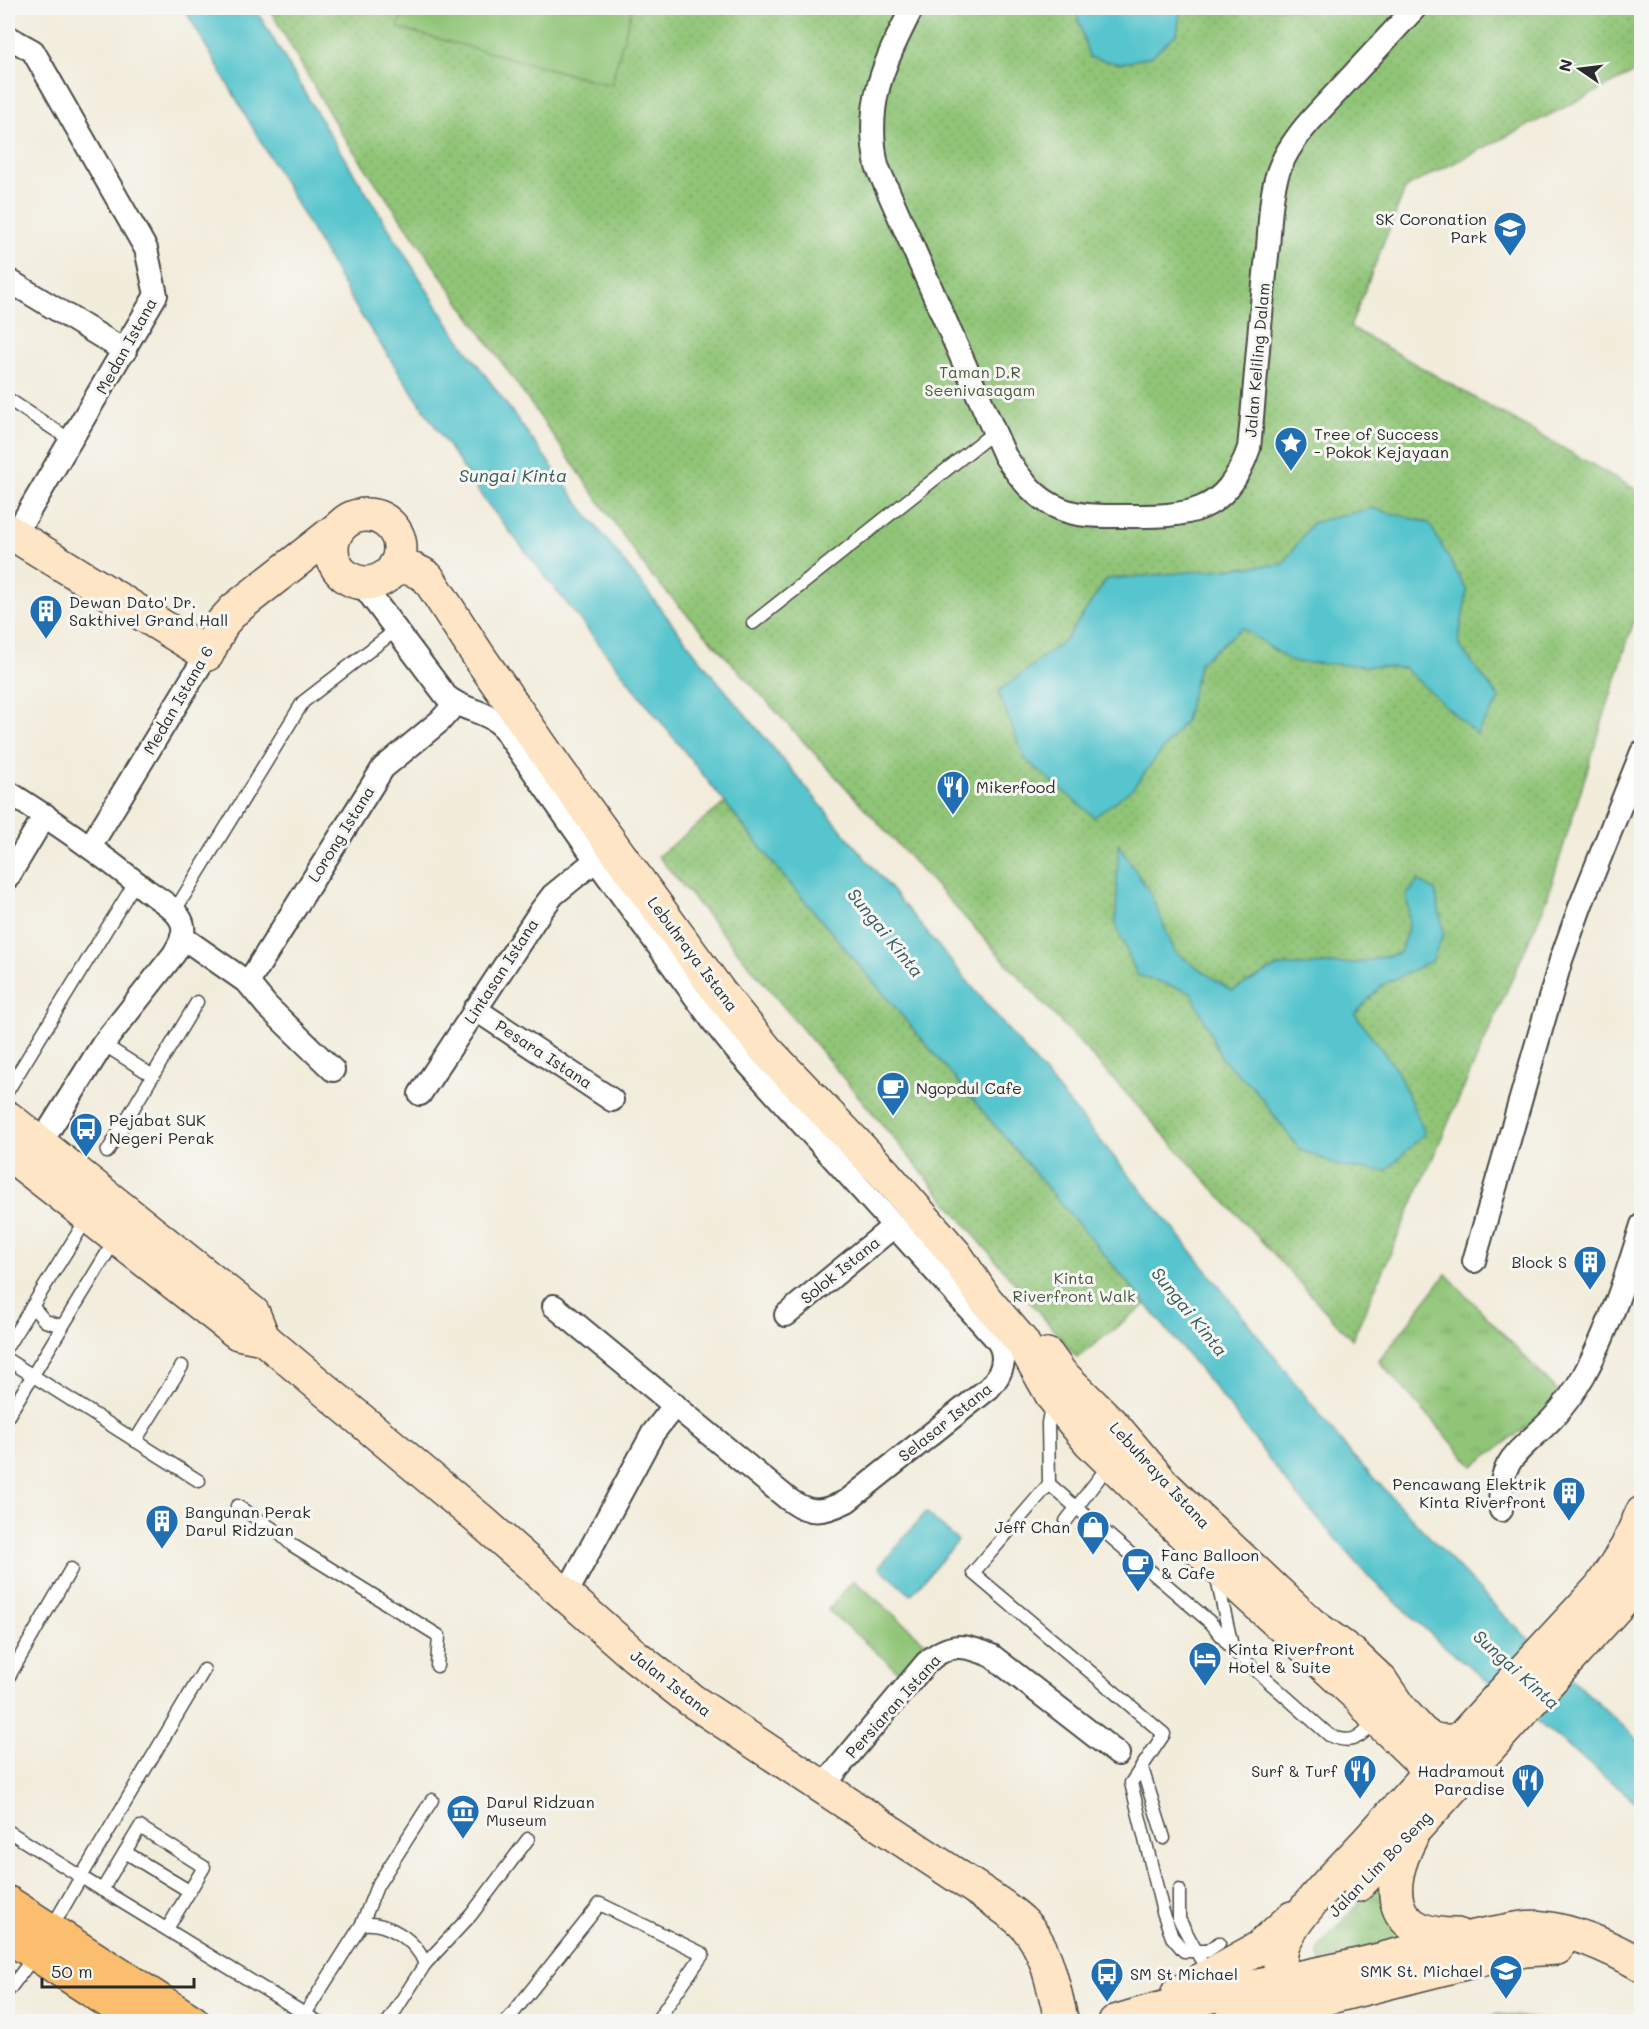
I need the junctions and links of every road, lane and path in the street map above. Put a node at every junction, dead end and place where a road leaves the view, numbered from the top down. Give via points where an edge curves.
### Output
1 (912, 8) edge
2 (1410, 10) edge
3 (8, 37) edge
4 (8, 280) edge
5 (125, 351) junction
6 (8, 399) edge
7 (994, 432) junction
8 (72, 441) junction
9 (341, 526) junction
10 (11, 533) edge
11 (396, 533) junction
12 (395, 566) junction
13 (350, 577) junction
14 (753, 623) dead end
15 (462, 629) junction
16 (396, 630) junction
17 (207, 654) junction
18 (455, 704) junction
19 (1641, 752) edge
20 (8, 792) edge
21 (45, 815) junction
22 (90, 847) junction
23 (596, 860) junction
24 (8, 877) edge
25 (136, 881) junction
26 (174, 912) junction
27 (182, 937) junction
28 (248, 983) junction
29 (197, 1002) dead end
30 (475, 1009) junction
31 (103, 1044) junction
32 (333, 1070) dead end
33 (153, 1076) junction
34 (420, 1094) dead end
35 (612, 1100) dead end
36 (8, 1104) edge
37 (107, 1152) dead end
38 (24, 1154) edge
39 (96, 1205) junction
40 (1641, 1225) edge
41 (894, 1226) junction
42 (123, 1227) junction
43 (1474, 1261) dead end
44 (32, 1306) junction
45 (554, 1306) dead end
46 (786, 1315) dead end
47 (62, 1326) junction
48 (8, 1345) edge
49 (8, 1360) edge
50 (182, 1366) dead end
51 (32, 1375) junction
52 (1056, 1385) junction
53 (675, 1406) junction
54 (8, 1416) edge
55 (135, 1441) junction
56 (1107, 1460) junction
57 (199, 1481) dead end
58 (1049, 1484) junction
59 (237, 1506) dead end
60 (1077, 1508) junction
61 (1501, 1510) dead end
62 (1641, 1513) edge
63 (1066, 1521) dead end
64 (1641, 1560) edge
65 (1213, 1563) junction
66 (71, 1569) dead end
67 (565, 1596) junction
68 (1589, 1619) junction
69 (1311, 1624) junction
70 (1233, 1650) junction
71 (436, 1666) dead end
72 (204, 1670) dead end
73 (8, 1678) edge
74 (1377, 1719) junction
75 (1472, 1746) junction
76 (1118, 1754) dead end
77 (1142, 1768) junction
78 (1431, 1771) junction
79 (823, 1786) junction
80 (432, 1800) dead end
81 (1416, 1828) junction
82 (8, 1831) edge
83 (1164, 1838) dead end
84 (528, 1839) dead end
85 (125, 1852) junction
86 (81, 1877) junction
87 (102, 1890) junction
88 (1179, 1890) dead end
89 (189, 1892) junction
90 (1320, 1893) junction
91 (8, 1903) edge
92 (362, 1924) junction
93 (167, 1929) junction
94 (1477, 1935) junction
95 (8, 1936) edge
96 (43, 1942) junction
97 (1219, 1943) dead end
98 (1638, 1963) edge
99 (425, 1964) junction
100 (1203, 1965) junction
101 (8, 1991) edge
102 (1294, 1992) junction
103 (301, 2018) edge
104 (1121, 2020) edge
105 (140, 2022) edge
106 (193, 2022) edge
107 (318, 2022) edge
108 (388, 2022) edge
109 (506, 2022) edge
110 (656, 2022) edge
111 (1062, 2022) edge
112 (1231, 2022) edge

1 - 7 street, Jalan Keliling Dalam via 891,49 872,112 877,166
2 - 7 street, Jalan Keliling Dalam via 1294,139 1276,179 1249,448 1232,484 1214,501 1171,516 1084,516 1060,509 1040,497 1005,456
3 - 5 street, Medan Istana via 33,51 146,249 156,295
4 - 5 street
5 - 8 street, Medan Istana
6 - 8 lane
7 - 14 lane
8 - 10 street, Medan Istana
9 - 11 main road via 350,519 370,516
9 - 13 main road via 332,543 332,553
9 - 17 main road, Medan Istana 6 via 235,609 223,622
10 - 17 main road
11 - 12 main road via 399,555
11 - 15 main road, Lebuhraya Istana via 432,566
12 - 13 main road via 381,580 371,583
12 - 15 main road, Lebuhraya Istana via 420,571 428,578
13 - 16 street
13 - 17 main road via 315,571 300,578 246,618
15 - 52 main road, Lebuhraya Istana via 719,992 767,1051 955,1254 985,1299
16 - 18 street
16 - 26 lane via 303,702
17 - 22 street, Medan Istana 6
18 - 23 street via 493,717 501,725
18 - 28 street, Lorong Istana via 383,768
19 - 43 street via 1561,960
20 - 21 street
21 - 22 street
21 - 24 street
22 - 25 street
23 - 30 street, Lintasan Istana via 553,895
23 - 41 street via 735,1049
25 - 26 street
25 - 36 lane
26 - 27 street via 183,928
27 - 28 street
27 - 31 street via 168,962
28 - 32 street
29 - 33 lane
30 - 34 street, Lintasan Istana
30 - 35 street, Pesara Istana
31 - 33 lane
31 - 38 street
33 - 37 lane
36 - 38 main road
38 - 39 main road
39 - 42 main road
39 - 44 lane
40 - 61 street via 1601,1341 1568,1400 1508,1463 1502,1479
41 - 46 street, Solok Istana
41 - 53 street, Selasar Istana via 1002,1348 1001,1370 989,1388 847,1500 820,1511 809,1511 788,1499
42 - 47 lane
42 - 67 main road, Jalan Istana via 238,1333 263,1338
44 - 47 lane via 45,1321
44 - 48 lane
45 - 53 street
47 - 51 lane
49 - 51 lane
50 - 55 lane
51 - 54 lane
51 - 55 lane
52 - 56 main road via 1101,1434
52 - 58 lane via 1048,1423
52 - 69 main road, Lebuhraya Istana via 1113,1425 1180,1500
53 - 67 street via 653,1433
55 - 57 lane
56 - 60 lane via 1103,1473
56 - 65 main road, Lebuhraya Istana
58 - 60 lane
58 - 77 lane via 973,1573 1164,1734
59 - 71 lane via 279,1532 292,1545 439,1636
60 - 63 lane
60 - 70 lane via 1211,1623
62 - 68 main road, Jalan Lim Bo Seng via 1616,1566 1601,1587
64 - 68 main road via 1620,1603
65 - 70 lane
65 - 74 main road, Lebuhraya Istana via 1340,1678
66 - 73 lane
67 - 79 main road, Jalan Istana via 691,1700
68 - 75 main road, Jalan Lim Bo Seng
69 - 74 main road via 1358,1677 1375,1703
69 - 75 main road, Lebuhraya Istana via 1381,1681 1421,1732 1429,1738
70 - 74 lane via 1329,1735 1349,1740 1360,1737
72 - 86 lane
74 - 78 main road, Lebuhraya Istana
75 - 78 main road, Jalan Lim Bo Seng
75 - 81 main road, Jalan Lim Bo Seng
76 - 79 street, Persiaran Istana via 992,1656 956,1646 939,1652 926,1664
77 - 83 lane
77 - 100 lane via 1131,1783 1163,1912 1173,1937
78 - 90 main road, Jalan Lim Bo Seng
79 - 111 main road, Jalan Istana via 1023,1923 1045,1959
80 - 92 lane via 377,1886
81 - 94 main road via 1402,1855 1394,1887 1403,1916 1414,1927 1429,1933
81 - 102 main road, Jalan Lim Bo Seng via 1311,1937
82 - 86 lane
84 - 99 lane via 471,1915
85 - 87 lane
85 - 89 lane
85 - 89 lane via 140,1827 195,1861 204,1867
86 - 87 lane
86 - 96 lane
87 - 93 lane
88 - 100 lane via 1179,1919
89 - 93 lane
90 - 100 main road via 1259,1948
90 - 102 main road via 1293,1927 1283,1947 1280,1967
91 - 96 highway
92 - 99 lane via 378,1924 406,1939 422,1955
92 - 103 lane
93 - 103 lane
94 - 98 main road via 1544,1928 1578,1936
94 - 102 main road via 1358,1965
95 - 96 highway
96 - 101 lane
96 - 105 highway
96 - 106 highway
97 - 100 lane via 1207,1951
98 - 102 main road via 1589,1952 1525,1950
99 - 108 lane
100 - 104 main road
102 - 104 main road
102 - 112 main road
103 - 107 lane
109 - 110 lane via 600,1905 703,1954

